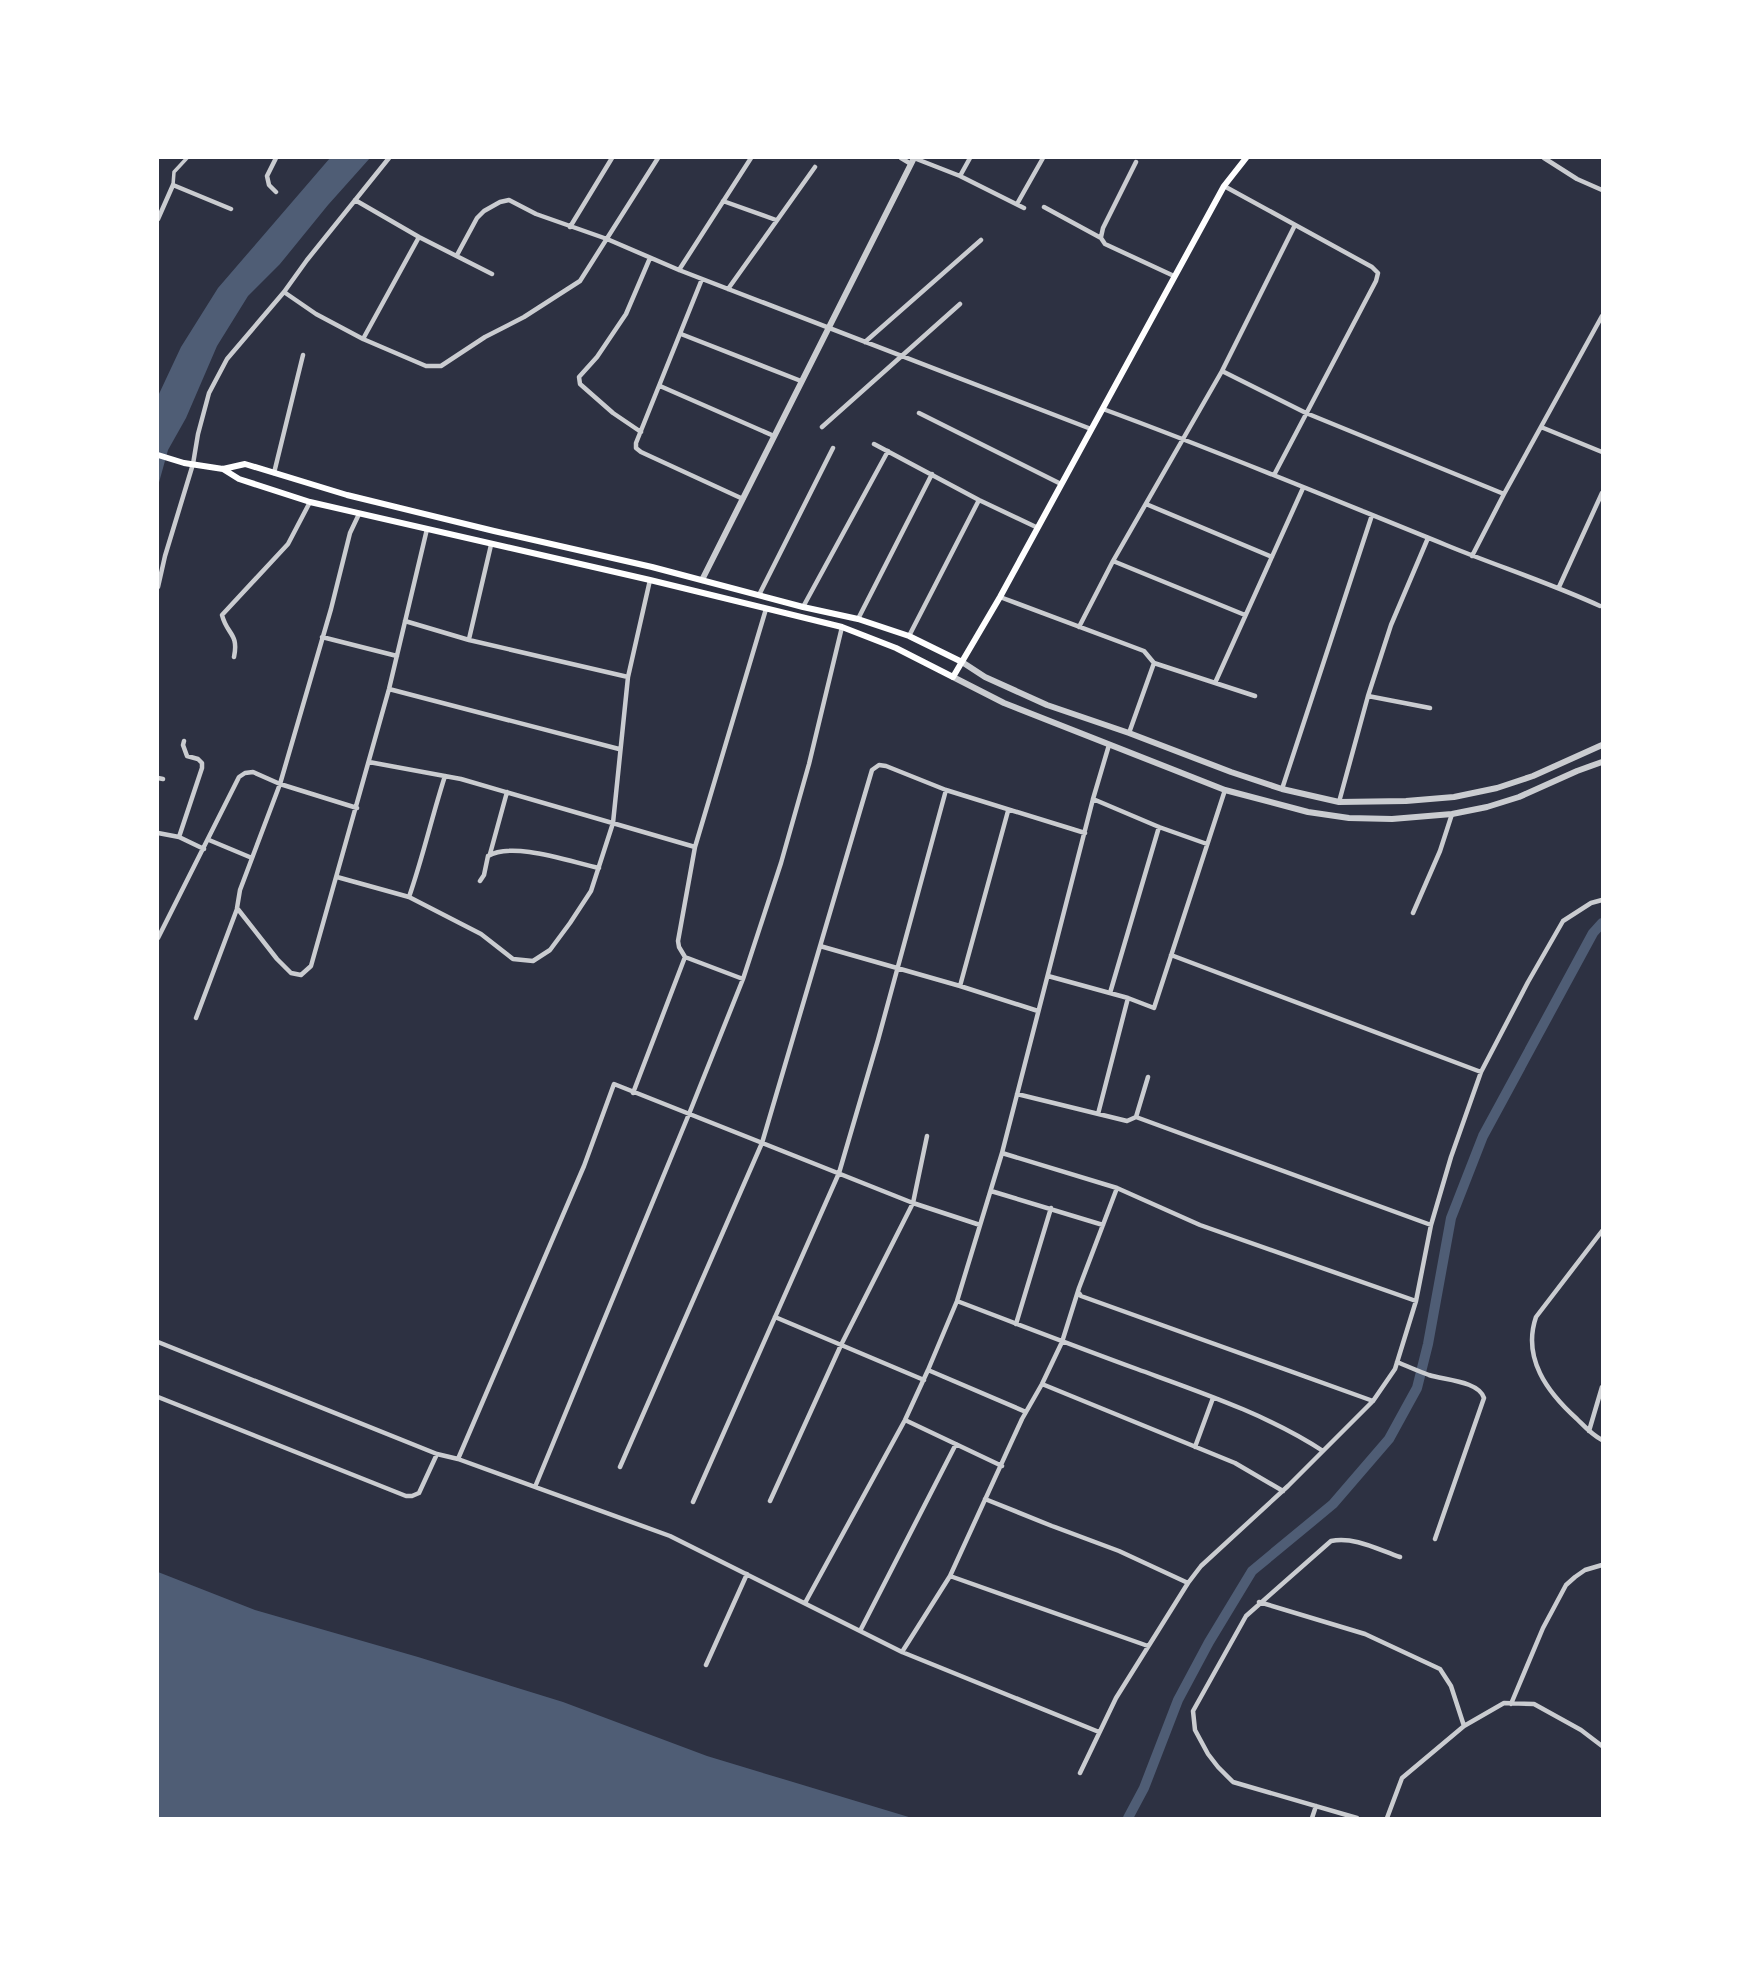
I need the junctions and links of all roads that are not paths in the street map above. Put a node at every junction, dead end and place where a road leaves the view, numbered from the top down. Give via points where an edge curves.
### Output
1 (187, 158) edge
2 (276, 158) edge
3 (389, 158) edge
4 (612, 158) edge
5 (658, 158) edge
6 (751, 158) edge
7 (901, 158) edge
8 (970, 158) edge
9 (1043, 158) edge
10 (1246, 158) edge
11 (1544, 158) edge
12 (913, 160) edge
13 (1136, 162) dead end
14 (816, 167) dead end
15 (960, 176) junction
16 (173, 185) junction
17 (1224, 186) junction
18 (1602, 190) edge
19 (276, 192) dead end
20 (355, 200) junction
21 (723, 201) junction
22 (1017, 204) junction
23 (1044, 207) dead end
24 (1024, 208) dead end
25 (231, 209) dead end
26 (158, 219) edge
27 (776, 220) junction
28 (1295, 225) junction
29 (570, 227) junction
30 (419, 237) junction
31 (1101, 238) junction
32 (607, 239) junction
33 (981, 240) dead end
34 (457, 255) junction
35 (650, 258) junction
36 (679, 270) junction
37 (492, 274) dead end
38 (1174, 276) junction
39 (702, 279) junction
40 (728, 289) junction
41 (284, 292) junction
42 (960, 304) dead end
43 (1602, 316) edge
44 (828, 328) junction
45 (681, 334) junction
46 (363, 339) junction
47 (865, 342) junction
48 (303, 355) dead end
49 (900, 356) junction
50 (1222, 371) junction
51 (801, 382) junction
52 (660, 386) junction
53 (1102, 408) junction
54 (919, 412) dead end
55 (1306, 413) junction
56 (822, 427) dead end
57 (1541, 427) junction
58 (1091, 429) junction
59 (641, 432) junction
60 (774, 436) junction
61 (1183, 438) junction
62 (874, 444) dead end
63 (833, 448) dead end
64 (888, 451) junction
65 (1602, 452) edge
66 (158, 455) edge
67 (192, 464) junction
68 (223, 469) junction
69 (273, 474) junction
70 (932, 474) junction
71 (1274, 475) junction
72 (1061, 484) junction
73 (1303, 488) junction
74 (1602, 493) edge
75 (1504, 494) junction
76 (743, 499) junction
77 (979, 500) junction
78 (310, 502) junction
79 (1146, 504) junction
80 (359, 514) junction
81 (1372, 515) junction
82 (1037, 527) junction
83 (428, 529) junction
84 (1428, 538) junction
85 (491, 545) junction
86 (570, 549) junction
87 (1472, 556) junction
88 (1272, 557) junction
89 (1113, 561) junction
90 (567, 562) junction
91 (650, 580) junction
92 (702, 580) junction
93 (158, 587) edge
94 (1559, 587) junction
95 (759, 596) junction
96 (1000, 597) junction
97 (1600, 606) dead end
98 (803, 607) junction
99 (766, 609) junction
100 (1245, 615) junction
101 (858, 619) junction
102 (405, 621) junction
103 (842, 627) junction
104 (1079, 627) junction
105 (909, 635) junction
106 (322, 636) junction
107 (469, 639) junction
108 (397, 656) junction
109 (234, 657) dead end
110 (962, 662) junction
111 (1154, 663) junction
112 (628, 677) junction
113 (953, 677) junction
114 (1215, 682) junction
115 (389, 689) junction
116 (1255, 696) dead end
117 (1368, 696) junction
118 (1430, 708) dead end
119 (1115, 729) junction
120 (1129, 733) junction
121 (184, 741) dead end
122 (1109, 745) junction
123 (1602, 745) edge
124 (619, 749) junction
125 (369, 762) junction
126 (1602, 762) edge
127 (445, 776) junction
128 (280, 784) junction
129 (1282, 789) junction
130 (946, 790) junction
131 (1225, 790) junction
132 (507, 792) junction
133 (1093, 799) junction
134 (1389, 801) junction
135 (1339, 802) junction
136 (357, 808) junction
137 (1008, 811) junction
138 (1452, 814) junction
139 (1388, 819) junction
140 (613, 823) junction
141 (1158, 827) junction
142 (158, 833) edge
143 (1085, 833) junction
144 (178, 837) junction
145 (208, 840) junction
146 (1207, 844) junction
147 (695, 847) junction
148 (204, 849) junction
149 (491, 854) junction
150 (252, 858) junction
151 (599, 868) junction
152 (337, 877) junction
153 (480, 881) dead end
154 (409, 897) junction
155 (1602, 900) edge
156 (237, 908) junction
157 (1413, 913) dead end
158 (158, 938) edge
159 (820, 946) junction
160 (1171, 955) junction
161 (685, 957) junction
162 (897, 968) junction
163 (1048, 976) junction
164 (743, 979) junction
165 (960, 986) junction
166 (1110, 993) junction
167 (1128, 998) junction
168 (1038, 1012) junction
169 (196, 1018) dead end
170 (1481, 1072) junction
171 (1148, 1077) dead end
172 (633, 1093) junction
173 (1017, 1094) junction
174 (690, 1114) junction
175 (1098, 1114) junction
176 (1136, 1117) junction
177 (927, 1136) dead end
178 (762, 1143) junction
179 (1002, 1153) junction
180 (839, 1173) junction
181 (1117, 1188) junction
182 (991, 1191) junction
183 (913, 1203) junction
184 (1051, 1208) junction
185 (980, 1225) junction
186 (1103, 1225) junction
187 (1431, 1225) junction
188 (1602, 1231) edge
189 (1079, 1293) junction
190 (957, 1301) junction
191 (1416, 1301) junction
192 (775, 1317) junction
193 (1016, 1324) junction
194 (158, 1342) edge
195 (1062, 1342) junction
196 (841, 1345) junction
197 (1399, 1363) junction
198 (928, 1370) junction
199 (924, 1380) junction
200 (1042, 1384) junction
201 (1602, 1387) edge
202 (158, 1397) edge
203 (1213, 1398) junction
204 (1373, 1402) junction
205 (1026, 1412) junction
206 (905, 1420) junction
207 (1589, 1431) junction
208 (1602, 1440) edge
209 (956, 1444) junction
210 (1195, 1447) junction
211 (1323, 1451) junction
212 (437, 1454) junction
213 (458, 1460) junction
214 (1002, 1466) junction
215 (620, 1467) dead end
216 (535, 1487) junction
217 (1283, 1491) junction
218 (985, 1499) junction
219 (770, 1501) dead end
220 (694, 1502) dead end
221 (1435, 1539) dead end
222 (1400, 1557) dead end
223 (1602, 1565) edge
224 (747, 1574) junction
225 (950, 1576) junction
226 (1188, 1583) junction
227 (1259, 1602) junction
228 (804, 1603) junction
229 (860, 1631) junction
230 (1148, 1646) junction
231 (902, 1652) junction
232 (706, 1665) dead end
233 (1511, 1704) junction
234 (1464, 1726) junction
235 (1100, 1732) junction
236 (1602, 1746) edge
237 (1080, 1773) dead end
238 (1316, 1806) junction
239 (1312, 1818) edge
240 (1357, 1818) edge
241 (1387, 1818) edge

1 - 16 street via 174,172
2 - 19 street via 267,176
3 - 20 street
4 - 29 street
5 - 32 street
6 - 21 street
7 - 12 street
8 - 15 street
9 - 22 street
10 - 17 main road
11 - 18 street
12 - 15 street
12 - 44 street
13 - 31 street
14 - 27 street
15 - 22 street
16 - 25 street
16 - 26 street
17 - 28 street
17 - 38 main road
20 - 30 street
20 - 41 street
21 - 27 street
21 - 36 street
22 - 24 street
23 - 31 street
27 - 40 street
28 - 50 street
28 - 55 street via 1378,273
29 - 32 street
29 - 34 street via 504,200 477,218
30 - 34 street
30 - 46 street
31 - 38 street
32 - 35 street
32 - 46 street via 580,281 441,366 426,366
33 - 47 street
34 - 37 street
35 - 36 street
35 - 59 street via 626,314 579,377 580,384
36 - 39 street
38 - 53 main road
39 - 40 street
39 - 45 street
40 - 44 street
41 - 46 street
41 - 67 street via 227,359 209,393
42 - 49 street
43 - 57 street
44 - 47 street
44 - 51 street
45 - 51 street
45 - 52 street
47 - 49 street
48 - 69 street
49 - 56 street
49 - 58 street
50 - 55 street
50 - 61 street
51 - 60 street
52 - 59 street
52 - 60 street
53 - 58 main road
53 - 61 street
54 - 72 street
55 - 71 street
55 - 75 street
57 - 65 street
57 - 75 street
58 - 72 main road
59 - 76 street via 636,443 640,452
60 - 76 street
61 - 71 street
61 - 79 street
62 - 64 street
63 - 95 street
64 - 70 street
64 - 98 street
66 - 67 main road
67 - 68 main road
67 - 93 street
68 - 69 main road via 245,464
68 - 78 main road via 239,479
69 - 86 main road
70 - 77 street
70 - 101 street
71 - 73 street
72 - 82 main road
73 - 81 street
73 - 88 street
74 - 94 street
75 - 87 street
76 - 92 street
77 - 82 street
77 - 105 street
78 - 80 main road
78 - 109 street via 288,544 222,615 237,645
79 - 88 street
79 - 89 street
80 - 83 main road
80 - 106 street
81 - 84 street
81 - 129 street
82 - 96 main road
83 - 85 main road
83 - 102 street
84 - 87 street
84 - 117 street via 1391,625
85 - 90 main road
85 - 107 street
86 - 90 main road
86 - 92 main road
87 - 94 street
88 - 100 street
89 - 100 street
89 - 104 street
90 - 91 main road
91 - 99 main road
91 - 112 street
92 - 95 main road
94 - 97 street
95 - 98 main road
96 - 104 street
96 - 110 main road
98 - 101 main road
99 - 103 main road
99 - 147 street
100 - 114 street
101 - 105 main road
102 - 107 street
102 - 108 street
103 - 113 main road
103 - 164 street via 809,764
104 - 111 street via 1144,651
105 - 110 main road
106 - 108 street
106 - 128 street
107 - 112 street
108 - 115 street
110 - 113 main road
110 - 119 street via 1014,691
111 - 114 street
111 - 120 street
112 - 124 street
113 - 122 street via 1004,704
114 - 116 street
115 - 124 street
115 - 125 street
117 - 118 street
117 - 135 street
119 - 120 street
119 - 122 street
120 - 129 street
121 - 144 street via 187,756 198,759 202,768
122 - 131 street
122 - 133 street
123 - 134 street via 1497,788 1454,797
124 - 140 street
125 - 127 street
125 - 136 street
126 - 138 street via 1520,797
127 - 132 street
127 - 154 street
128 - 136 street
128 - 145 street via 253,772 239,777
128 - 150 street
129 - 135 street
130 - 137 street
130 - 159 street via 886,766 874,768
130 - 162 street
131 - 139 street via 1308,812
131 - 146 street
132 - 140 street
132 - 149 street
133 - 141 street
133 - 143 street
134 - 135 street
134 - 139 street
136 - 152 street
137 - 143 street
137 - 165 street
138 - 139 street
138 - 157 street
140 - 147 street
140 - 151 street
141 - 146 street
141 - 166 street
142 - 144 street
143 - 163 street
144 - 148 street
145 - 148 street
145 - 150 street
146 - 160 street
147 - 161 street via 678,941
148 - 158 street
149 - 151 street via 526,852
149 - 153 street
150 - 156 street
151 - 154 street via 591,891 570,923 550,950 533,961 513,960 481,934
152 - 154 street
152 - 156 street via 310,966 301,975 291,973 277,960
155 - 170 street via 1563,921
156 - 169 street
159 - 162 street
159 - 178 street
160 - 167 street via 1154,1008
160 - 170 street
161 - 164 street
161 - 172 street
162 - 165 street
162 - 180 street
163 - 166 street
163 - 168 street
164 - 174 street
165 - 168 street
166 - 167 street
167 - 175 street
168 - 173 street
170 - 187 street
171 - 176 street
172 - 174 street
172 - 213 street via 614,1084 584,1167
173 - 175 street
173 - 179 street
174 - 178 street
174 - 216 street
175 - 176 street via 1127,1121
176 - 187 street
177 - 183 street
178 - 180 street
178 - 215 street
179 - 181 street
179 - 182 street
180 - 183 street
180 - 192 street
181 - 186 street
181 - 191 street via 1200,1225
182 - 184 street
182 - 185 street
183 - 185 street
183 - 196 street
184 - 186 street
184 - 193 street
185 - 190 street
186 - 189 street
187 - 191 street
188 - 207 street via 1536,1317 1532,1329 1534,1358 1543,1381
189 - 195 street
189 - 204 street
190 - 193 street
190 - 198 street
191 - 197 street
192 - 196 street
192 - 220 street
193 - 195 street
194 - 212 street
195 - 200 street
195 - 203 street
196 - 199 street
196 - 219 street
197 - 204 street
197 - 221 street via 1475,1388 1484,1398
198 - 199 street
198 - 205 street
199 - 206 street
200 - 205 street
200 - 210 street
201 - 207 street
202 - 212 street via 406,1496 419,1493
203 - 210 street
203 - 211 street
204 - 211 street
205 - 214 street
206 - 209 street
206 - 228 street
207 - 208 street
209 - 214 street
209 - 229 street
210 - 217 street via 1236,1463
211 - 217 street
212 - 213 street
213 - 216 street
214 - 218 street
216 - 224 street via 670,1536
217 - 226 street via 1200,1566
218 - 225 street
218 - 226 street
222 - 227 street via 1356,1542 1331,1541
223 - 233 street via 1566,1585
224 - 228 street
224 - 232 street
225 - 230 street
225 - 231 street
226 - 230 street
227 - 234 street via 1365,1634 1440,1669 1451,1686
227 - 238 street via 1246,1616 1193,1711 1195,1730 1217,1768 1233,1782
228 - 229 street
229 - 231 street
230 - 235 street
231 - 235 street
233 - 234 street via 1504,1703
233 - 236 street via 1534,1704
234 - 241 street via 1402,1779
235 - 237 street
238 - 239 street
238 - 240 street

